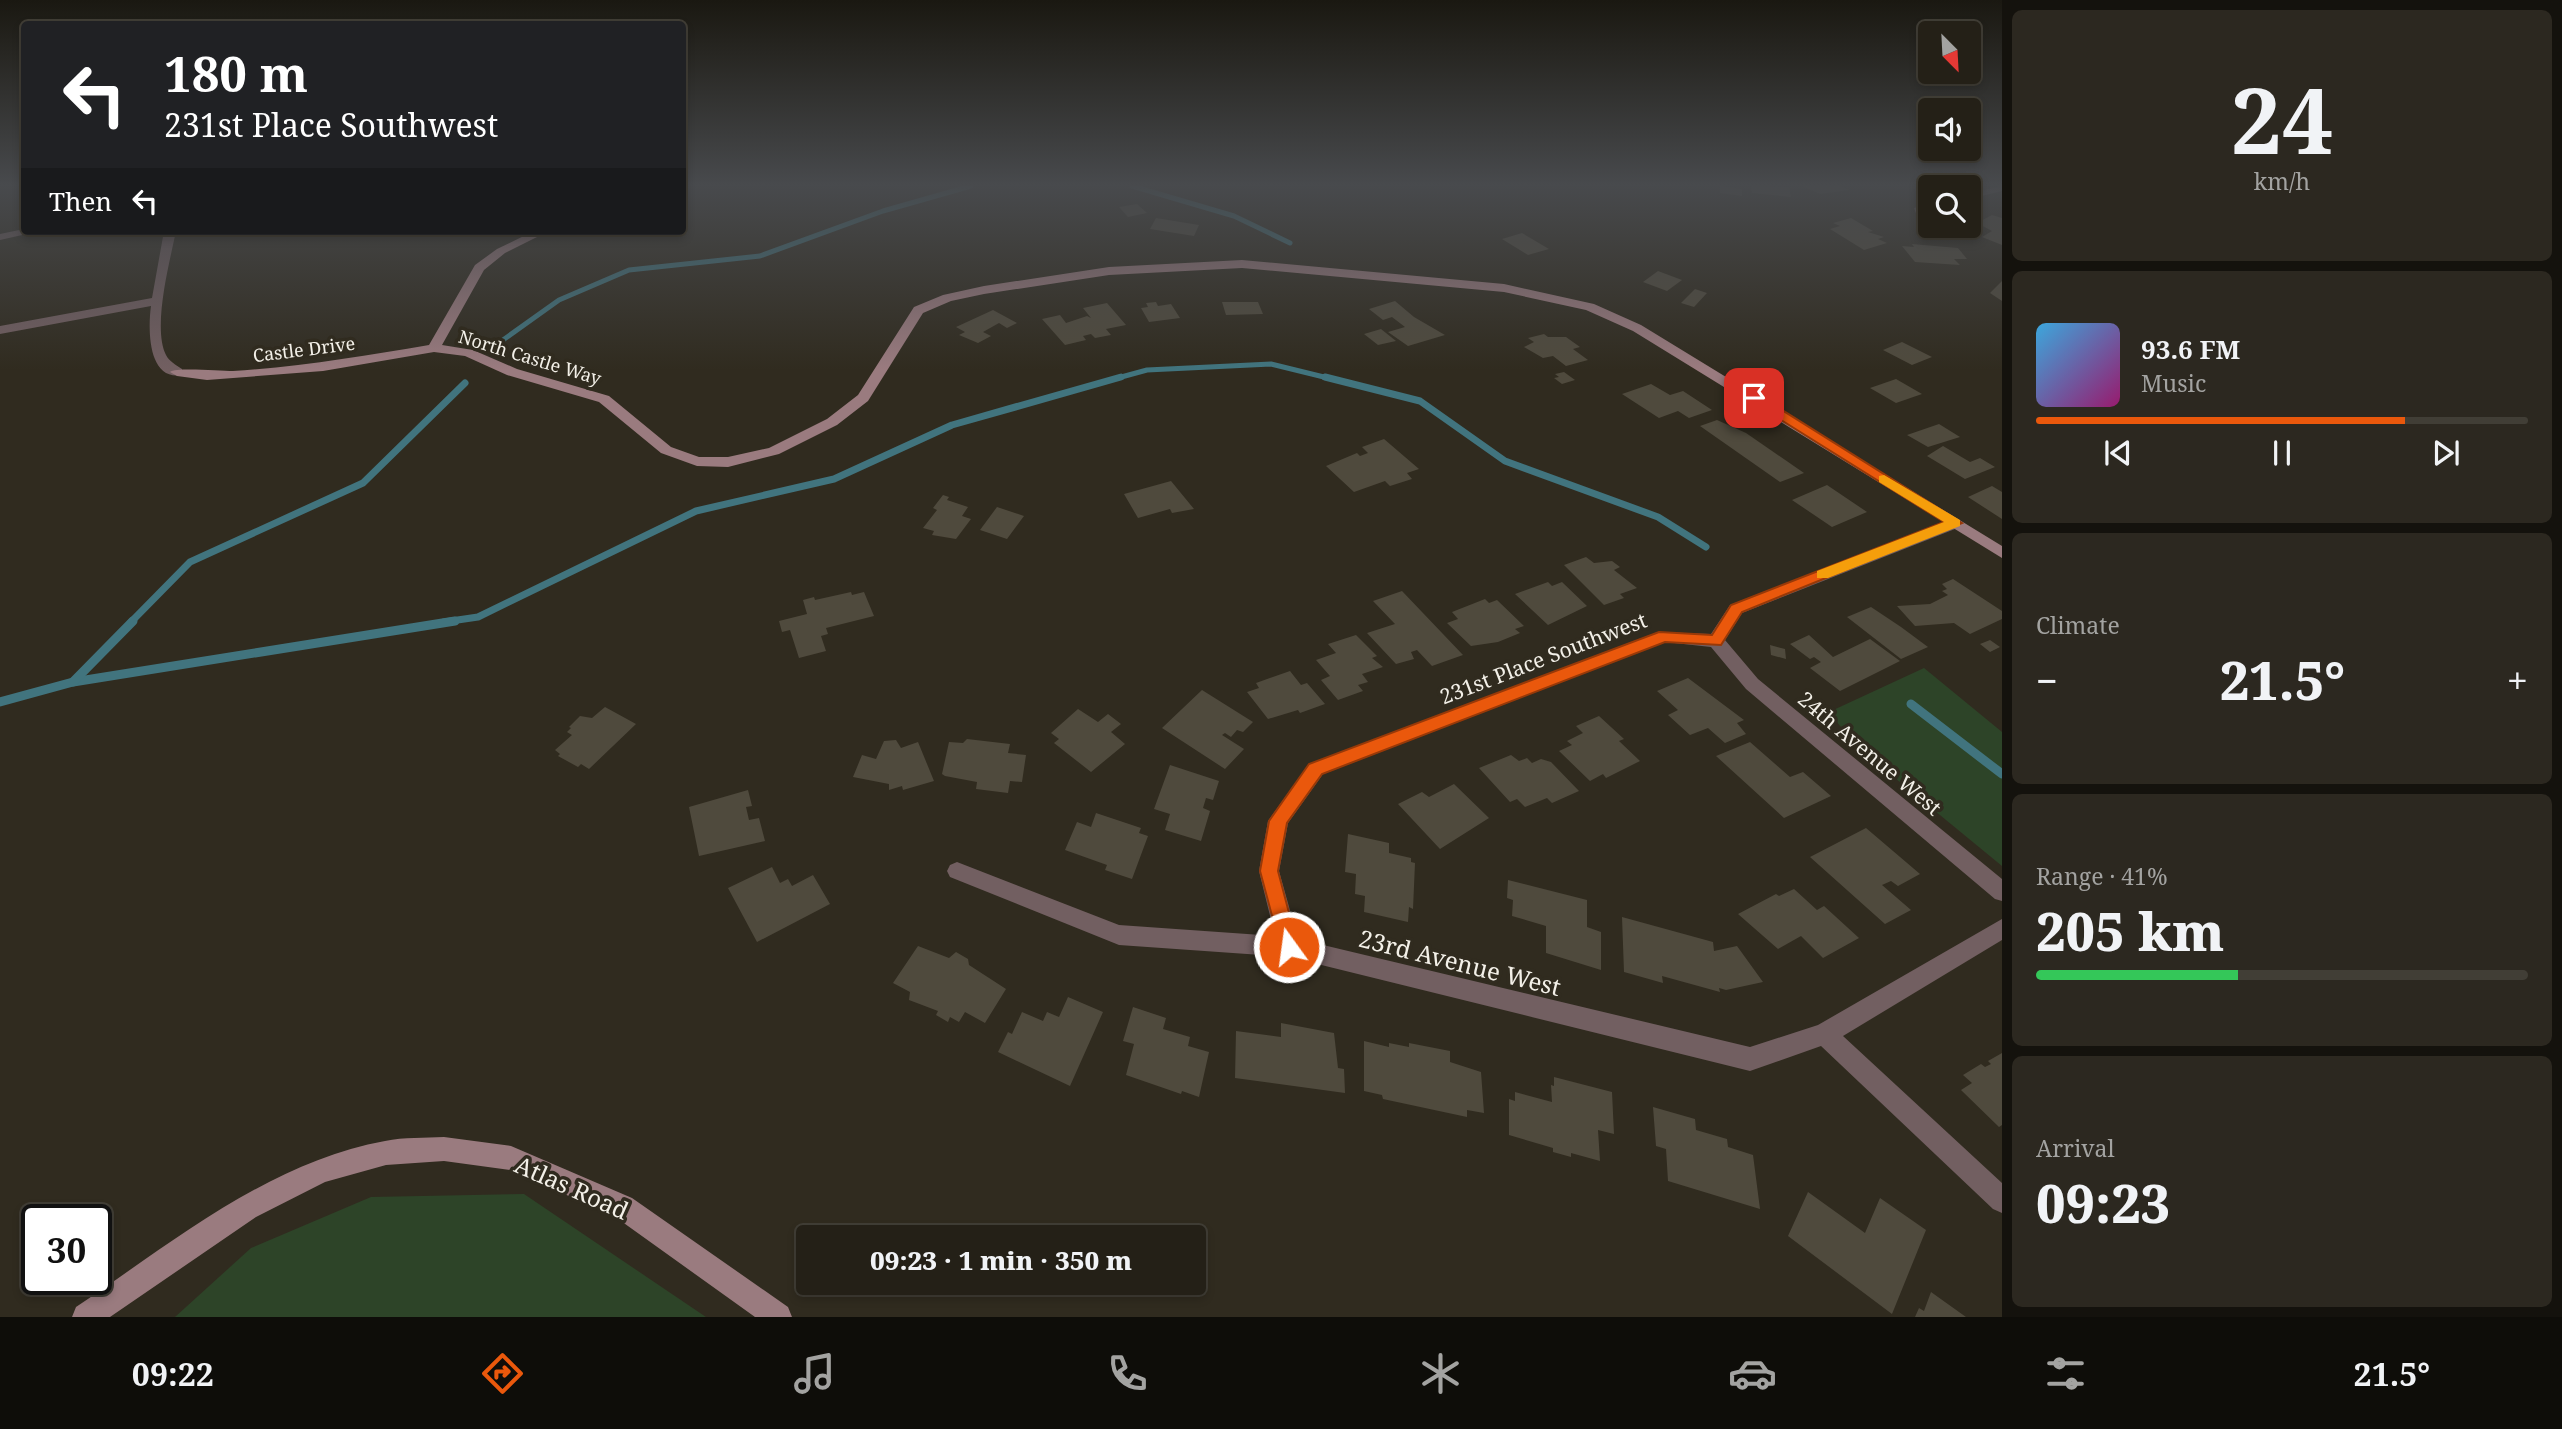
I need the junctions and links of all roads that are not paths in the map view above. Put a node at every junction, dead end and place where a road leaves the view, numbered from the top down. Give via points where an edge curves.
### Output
1 (167, 247) edge
2 (508, 247) edge
3 (158, 301) junction
4 (0, 330) edge
5 (434, 348) junction
6 (1955, 523) junction
7 (2002, 553) edge
8 (1716, 641) junction
9 (957, 871) dead end
10 (2002, 892) edge
11 (2002, 929) edge
12 (1289, 947) junction
13 (1824, 1034) junction
14 (2002, 1200) edge
15 (86, 1317) edge
16 (778, 1317) edge

1 - 3 street
2 - 5 street via 479,268
3 - 4 street
3 - 5 street, Castle Drive via 158,351 164,363 177,372 207,376 261,373
5 - 6 street, North Castle Way via 468,354 604,399 666,450 697,461 728,462 774,451 832,422 863,398 918,310 947,298 1129,268 1242,264 1515,290 1563,299 1658,340
6 - 7 street, North Castle Way
6 - 8 street via 1736,609
8 - 10 street, 24th Avenue West via 1752,684
8 - 12 street, 231st Place Southwest via 1664,636 1315,769 1278,821 1269,871
9 - 12 street, 23rd Avenue West via 1119,935
11 - 13 street
12 - 13 street, 23rd Avenue West via 1750,1059
13 - 14 street
15 - 16 street, Atlas Road via 247,1208 321,1171 386,1153 444,1149 511,1158 624,1207

